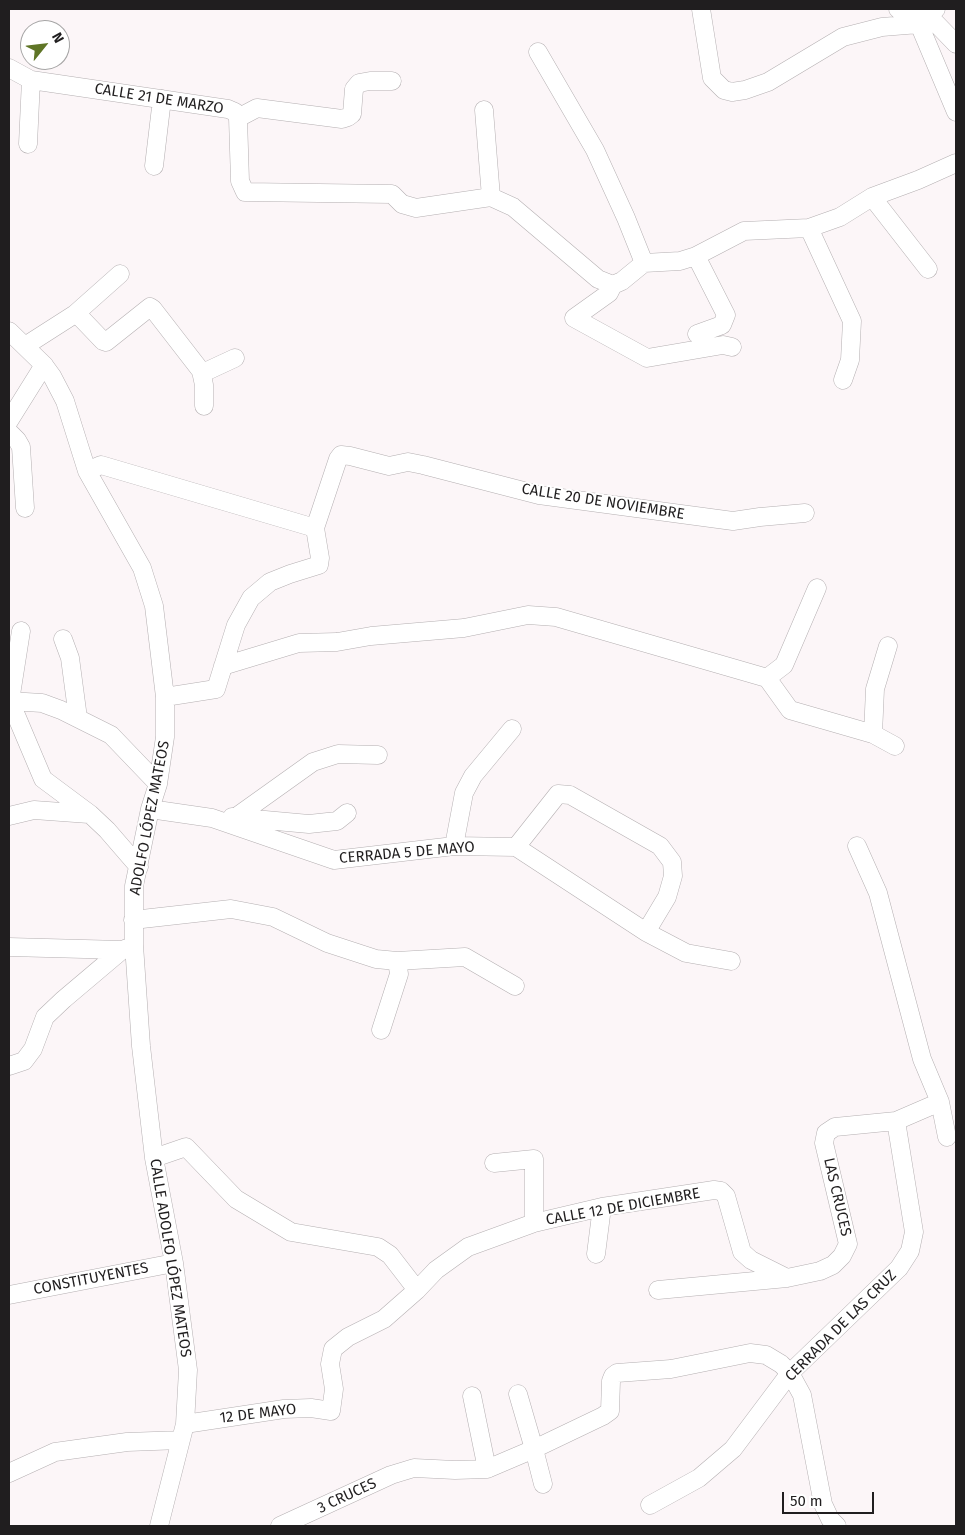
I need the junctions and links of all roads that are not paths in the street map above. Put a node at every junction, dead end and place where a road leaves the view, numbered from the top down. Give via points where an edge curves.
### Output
1 (701, 9) edge
2 (898, 9) edge
3 (928, 16) edge
4 (956, 44) edge
5 (538, 52) dead end
6 (9, 68) edge
7 (31, 80) junction
8 (392, 81) dead end
9 (162, 100) junction
10 (484, 110) dead end
11 (956, 110) edge
12 (238, 118) junction
13 (28, 144) dead end
14 (956, 163) edge
15 (154, 166) dead end
16 (872, 196) junction
17 (491, 197) junction
18 (809, 228) junction
19 (696, 256) junction
20 (644, 263) junction
21 (928, 269) dead end
22 (120, 274) dead end
23 (613, 285) junction
24 (75, 314) junction
25 (9, 331) edge
26 (697, 334) dead end
27 (25, 346) junction
28 (732, 347) dead end
29 (235, 358) dead end
30 (44, 365) junction
31 (201, 371) junction
32 (843, 380) dead end
33 (204, 406) dead end
34 (9, 421) edge
35 (9, 432) edge
36 (87, 471) junction
37 (25, 508) dead end
38 (804, 513) dead end
39 (316, 528) junction
40 (817, 588) dead end
41 (20, 632) dead end
42 (63, 639) dead end
43 (888, 646) dead end
44 (223, 666) junction
45 (767, 678) junction
46 (165, 697) junction
47 (9, 701) edge
48 (78, 718) junction
49 (512, 729) dead end
50 (873, 734) junction
51 (895, 746) dead end
52 (378, 755) dead end
53 (158, 784) junction
54 (150, 809) junction
55 (347, 813) dead end
56 (90, 814) junction
57 (9, 816) edge
58 (236, 816) junction
59 (212, 818) junction
60 (454, 846) junction
61 (857, 846) dead end
62 (516, 847) junction
63 (139, 867) junction
64 (133, 920) junction
65 (646, 932) junction
66 (9, 947) edge
67 (128, 948) junction
68 (397, 960) junction
69 (731, 961) dead end
70 (514, 986) dead end
71 (381, 1030) dead end
72 (141, 1046) joint
73 (9, 1066) edge
74 (940, 1102) junction
75 (896, 1121) junction
76 (947, 1138) dead end
77 (154, 1158) junction
78 (494, 1162) dead end
79 (602, 1207) junction
80 (534, 1223) junction
81 (596, 1254) dead end
82 (174, 1264) junction
83 (787, 1278) junction
84 (417, 1290) junction
85 (658, 1290) dead end
86 (9, 1295) edge
87 (790, 1373) junction
88 (518, 1394) dead end
89 (472, 1396) dead end
90 (331, 1411) joint
91 (183, 1432) junction
92 (534, 1448) junction
93 (487, 1469) junction
94 (9, 1473) edge
95 (543, 1484) dead end
96 (650, 1505) dead end
97 (159, 1526) edge
98 (280, 1526) edge
99 (837, 1526) edge

1 - 3 street via 712,78 724,90 732,92 768,82 843,37
2 - 3 street
3 - 4 street
3 - 11 street
5 - 20 street via 595,150
6 - 7 street, CALLE 21 DE MARZO
7 - 9 street, CALLE 21 DE MARZO
7 - 13 street
8 - 12 street via 360,83 354,89 352,114 348,118 257,108
9 - 12 street, CALLE 21 DE MARZO via 228,109
9 - 15 street
10 - 17 street
12 - 17 street, CALLE 21 DE MARZO via 240,181 245,192 392,194 402,204 416,208
14 - 16 street
16 - 18 street via 840,217
16 - 21 street
17 - 23 street via 513,207 598,279
18 - 19 street via 744,231
18 - 32 street via 852,321 850,360
19 - 20 street via 680,261
19 - 26 street via 726,314 722,325
20 - 23 street
22 - 24 street
23 - 28 street via 609,292 574,318 647,358 723,345
24 - 27 street
24 - 31 street via 106,342 150,307
25 - 27 street, ADOLFO LÓPEZ MATEOS
27 - 30 street, ADOLFO LÓPEZ MATEOS
29 - 31 street
30 - 34 street
30 - 36 street, ADOLFO LÓPEZ MATEOS via 65,402
31 - 33 street
35 - 37 street via 21,447
36 - 39 street via 101,466
36 - 46 street, ADOLFO LÓPEZ MATEOS via 142,568 154,606
38 - 39 street, CALLE 20 DE NOVIEMBRE via 733,521 539,495 424,464 408,462 389,466 341,455
39 - 44 street, CALLE 20 DE NOVIEMBRE via 319,565 270,582 251,598 236,625
40 - 45 street via 784,665
41 - 47 street
42 - 48 street via 70,658
43 - 50 street via 876,690
44 - 45 street via 298,642 337,642 464,628 528,615 556,616
44 - 46 street, CALLE 20 DE NOVIEMBRE via 216,689
45 - 50 street via 790,710
46 - 53 street, ADOLFO LÓPEZ MATEOS via 165,737
47 - 48 street via 42,703
47 - 56 street via 43,779
48 - 53 street via 111,735
49 - 60 street via 473,776 464,793
50 - 51 street
52 - 58 street via 338,754 313,762
53 - 54 street, ADOLFO LÓPEZ MATEOS
54 - 59 street, CERRADA 5 DE MAYO
54 - 63 street, ADOLFO LÓPEZ MATEOS
55 - 58 street via 337,821 309,824
56 - 57 street via 34,810
56 - 63 street
58 - 59 street
59 - 60 street, CERRADA 5 DE MAYO via 334,860
60 - 62 street, CERRADA 5 DE MAYO
61 - 74 street via 878,893 922,1059
62 - 65 street
62 - 65 street via 558,794 570,795 660,846 672,862 673,876 667,897
63 - 64 street, ADOLFO LÓPEZ MATEOS via 134,886
64 - 67 street, ADOLFO LÓPEZ MATEOS
64 - 68 street via 231,909 273,917 327,943 376,959
65 - 69 street via 686,953
66 - 67 street
67 - 72 street, ADOLFO LÓPEZ MATEOS
67 - 73 street via 45,1017 33,1049 24,1060
68 - 70 street via 465,957
68 - 71 street via 399,974
72 - 77 street, CALLE ADOLFO LÓPEZ MATEOS
74 - 75 street, LAS CRUCES
74 - 76 street
75 - 83 street, LAS CRUCES via 836,1127 826,1133 824,1143 848,1244 833,1265
75 - 87 street, CERRADA DE LAS CRUZ via 914,1232 910,1251 899,1268
77 - 82 street, CALLE ADOLFO LÓPEZ MATEOS
77 - 84 street via 186,1147 236,1198 283,1228 378,1247 390,1255
78 - 80 street via 534,1159
79 - 80 street, CALLE 12 DE DICIEMBRE
79 - 81 street, CALLE 12 DE DICIEMBRE
79 - 83 street, CALLE 12 DE DICIEMBRE via 721,1191 726,1196 742,1252
80 - 84 street, CALLE 12 DE DICIEMBRE via 468,1247 436,1270
82 - 86 street, CONSTITUYENTES
82 - 91 street, CALLE ADOLFO LÓPEZ MATEOS via 188,1370
83 - 85 street
84 - 90 street, CALLE 12 DE DICIEMBRE via 384,1319 348,1337 333,1349 330,1364 334,1389
87 - 92 street via 766,1355 750,1353 671,1369 617,1374 612,1381 610,1411
87 - 96 street, CERRADA DE LAS CRUZ via 733,1449 699,1478
87 - 99 street via 802,1395 823,1504
88 - 92 street
89 - 93 street
90 - 91 street, 12 DE MAYO via 284,1409
91 - 94 street, 12 DE MAYO via 55,1452
91 - 97 street, CALLE ADOLFO LÓPEZ MATEOS
92 - 93 street
92 - 95 street
93 - 98 street, 3 CRUCES via 414,1468 391,1475

